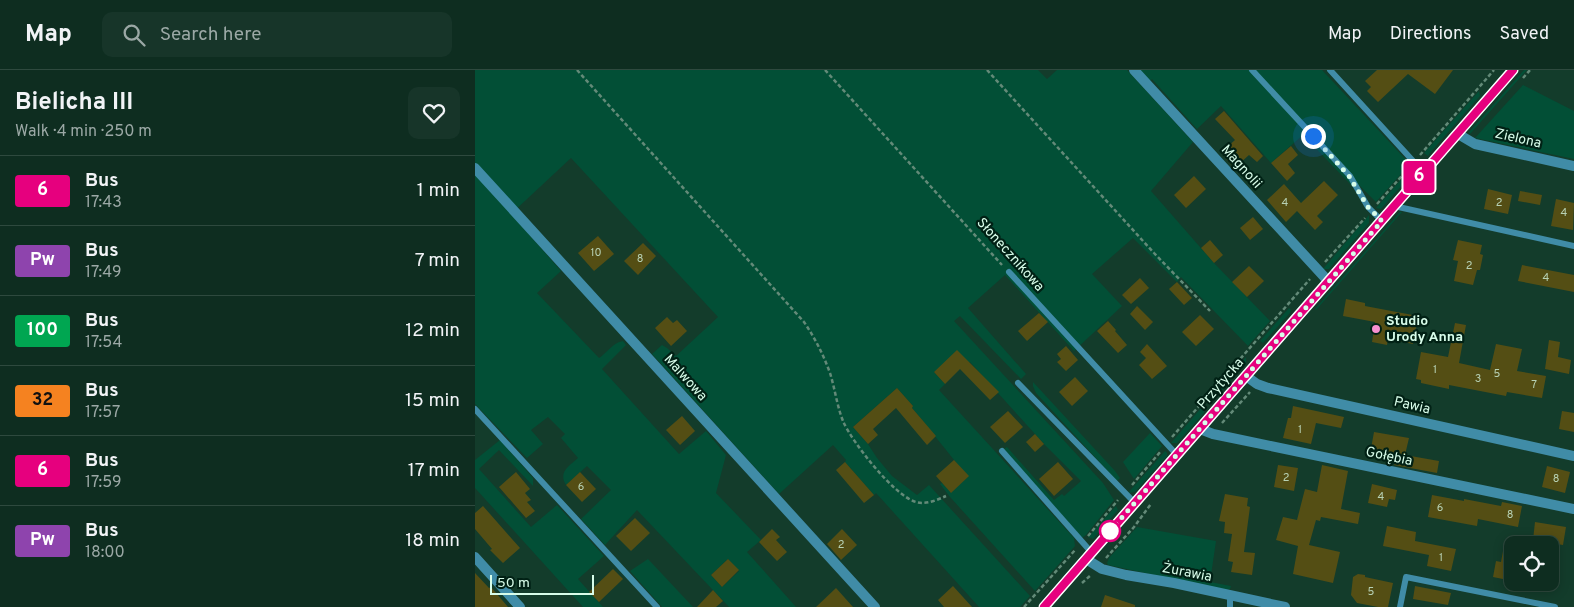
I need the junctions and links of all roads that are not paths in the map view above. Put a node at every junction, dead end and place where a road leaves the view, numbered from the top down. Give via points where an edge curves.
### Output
1 (1134, 70) edge
2 (1252, 70) edge
3 (1330, 70) edge
4 (1513, 70) edge
5 (1458, 134) junction
6 (1574, 166) edge
7 (475, 168) edge
8 (1424, 172) junction
9 (1394, 206) junction
10 (1382, 221) junction
11 (1574, 246) edge
12 (1009, 272) road end
13 (1329, 282) junction
14 (1247, 376) junction
15 (1019, 383) dead end
16 (475, 409) edge
17 (1200, 429) junction
18 (1002, 451) dead end
19 (1177, 455) junction
20 (1574, 456) edge
21 (1135, 503) junction
22 (1574, 509) edge
23 (1089, 556) junction
24 (475, 557) edge
25 (1230, 596) junction
26 (521, 607) edge
27 (657, 607) edge
28 (875, 607) edge
29 (1044, 607) edge
30 (1229, 607) edge
31 (1285, 607) edge
32 (1400, 607) edge
33 (1555, 607) edge

1 - 13 street, Magnolii
2 - 10 lane via 1349,176
3 - 8 lane
4 - 5 main road, Przytycka
5 - 6 street, Zielona via 1475,144
5 - 8 main road, Przytycka
7 - 28 street, Malwowa
8 - 9 main road, Przytycka
9 - 10 main road, Przytycka
9 - 11 lane
10 - 13 main road, Przytycka
12 - 19 lane, Słonecznikowa
13 - 14 main road, Przytycka
14 - 17 main road, Przytycka
14 - 20 street, Pawia via 1268,388
15 - 21 lane
16 - 27 lane
17 - 19 main road, Przytycka
17 - 22 street, Gołębia
18 - 23 lane via 1082,542
19 - 21 main road, Przytycka
21 - 23 main road, Przytycka
23 - 25 street, Żurawia via 1103,569
23 - 29 main road, Przytycka
24 - 26 street
25 - 30 lane
25 - 31 street, Żurawia
32 - 33 lane via 1406,576

